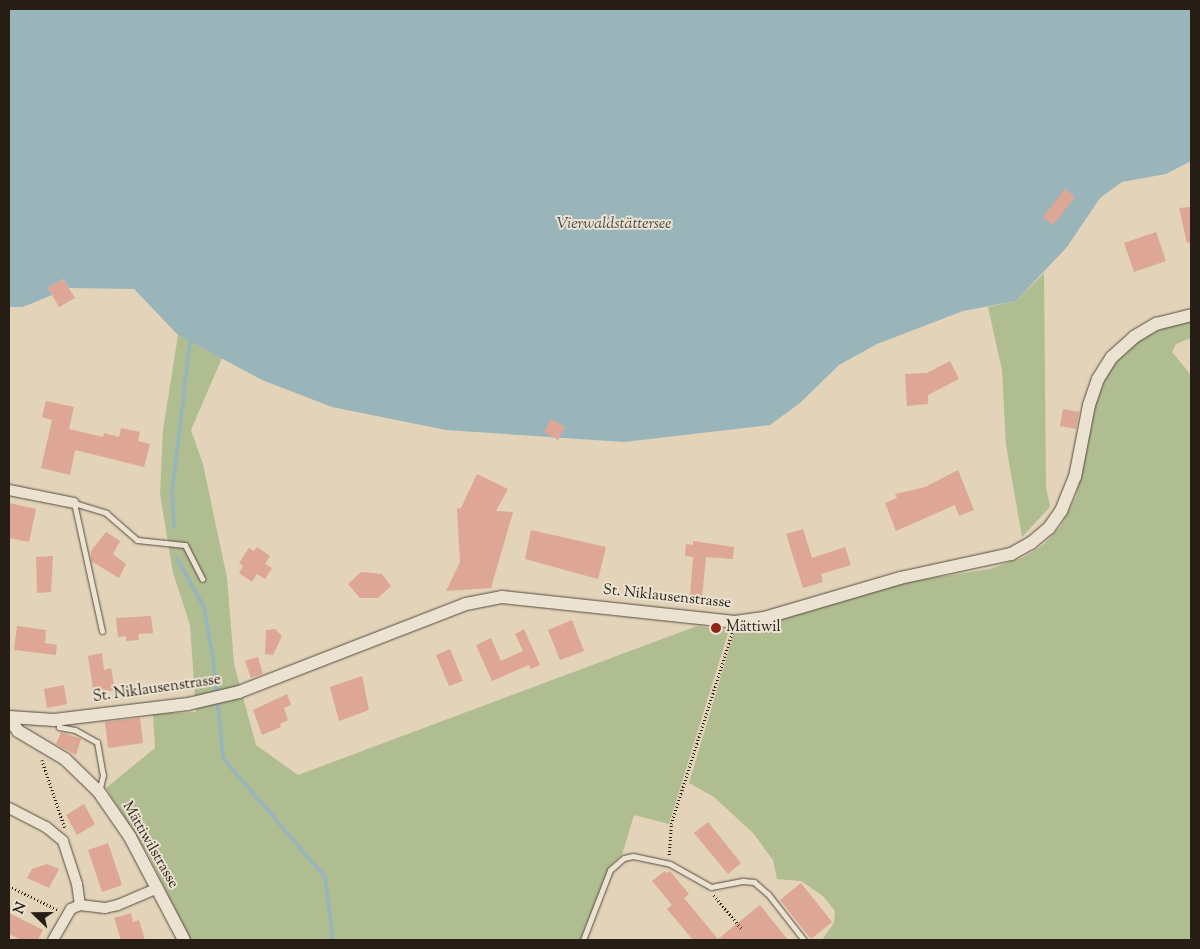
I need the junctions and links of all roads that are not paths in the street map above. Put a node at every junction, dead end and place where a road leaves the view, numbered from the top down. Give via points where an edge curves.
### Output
1 (1191, 315) edge
2 (9, 490) edge
3 (74, 503) junction
4 (202, 579) dead end
5 (102, 631) dead end
6 (9, 717) edge
7 (58, 719) junction
8 (99, 792) junction
9 (9, 808) edge
10 (158, 888) junction
11 (80, 905) junction
12 (53, 940) edge
13 (184, 940) edge
14 (583, 940) edge
15 (804, 940) edge

1 - 7 street, St. Niklausenstrasse via 1156,324 1134,337 1112,357 1098,379 1089,406 1069,496 1049,528 1031,544 1003,556 900,578 764,618 735,622 502,597 466,604 239,692 188,704
2 - 3 street
3 - 4 lane via 106,513 137,540 185,544
3 - 5 lane
6 - 7 street, St. Niklausenstrasse
6 - 8 street, Mättiwilstrasse via 18,731 65,759
7 - 8 lane via 59,727 75,730 97,742 103,775
8 - 10 street, Mättiwilstrasse via 130,837
9 - 11 street via 55,832 63,840
10 - 11 street via 105,908
10 - 13 street, Mättiwilstrasse
11 - 12 street via 64,916
14 - 15 lane via 610,870 616,863 633,856 670,864 711,887 743,881 761,886

